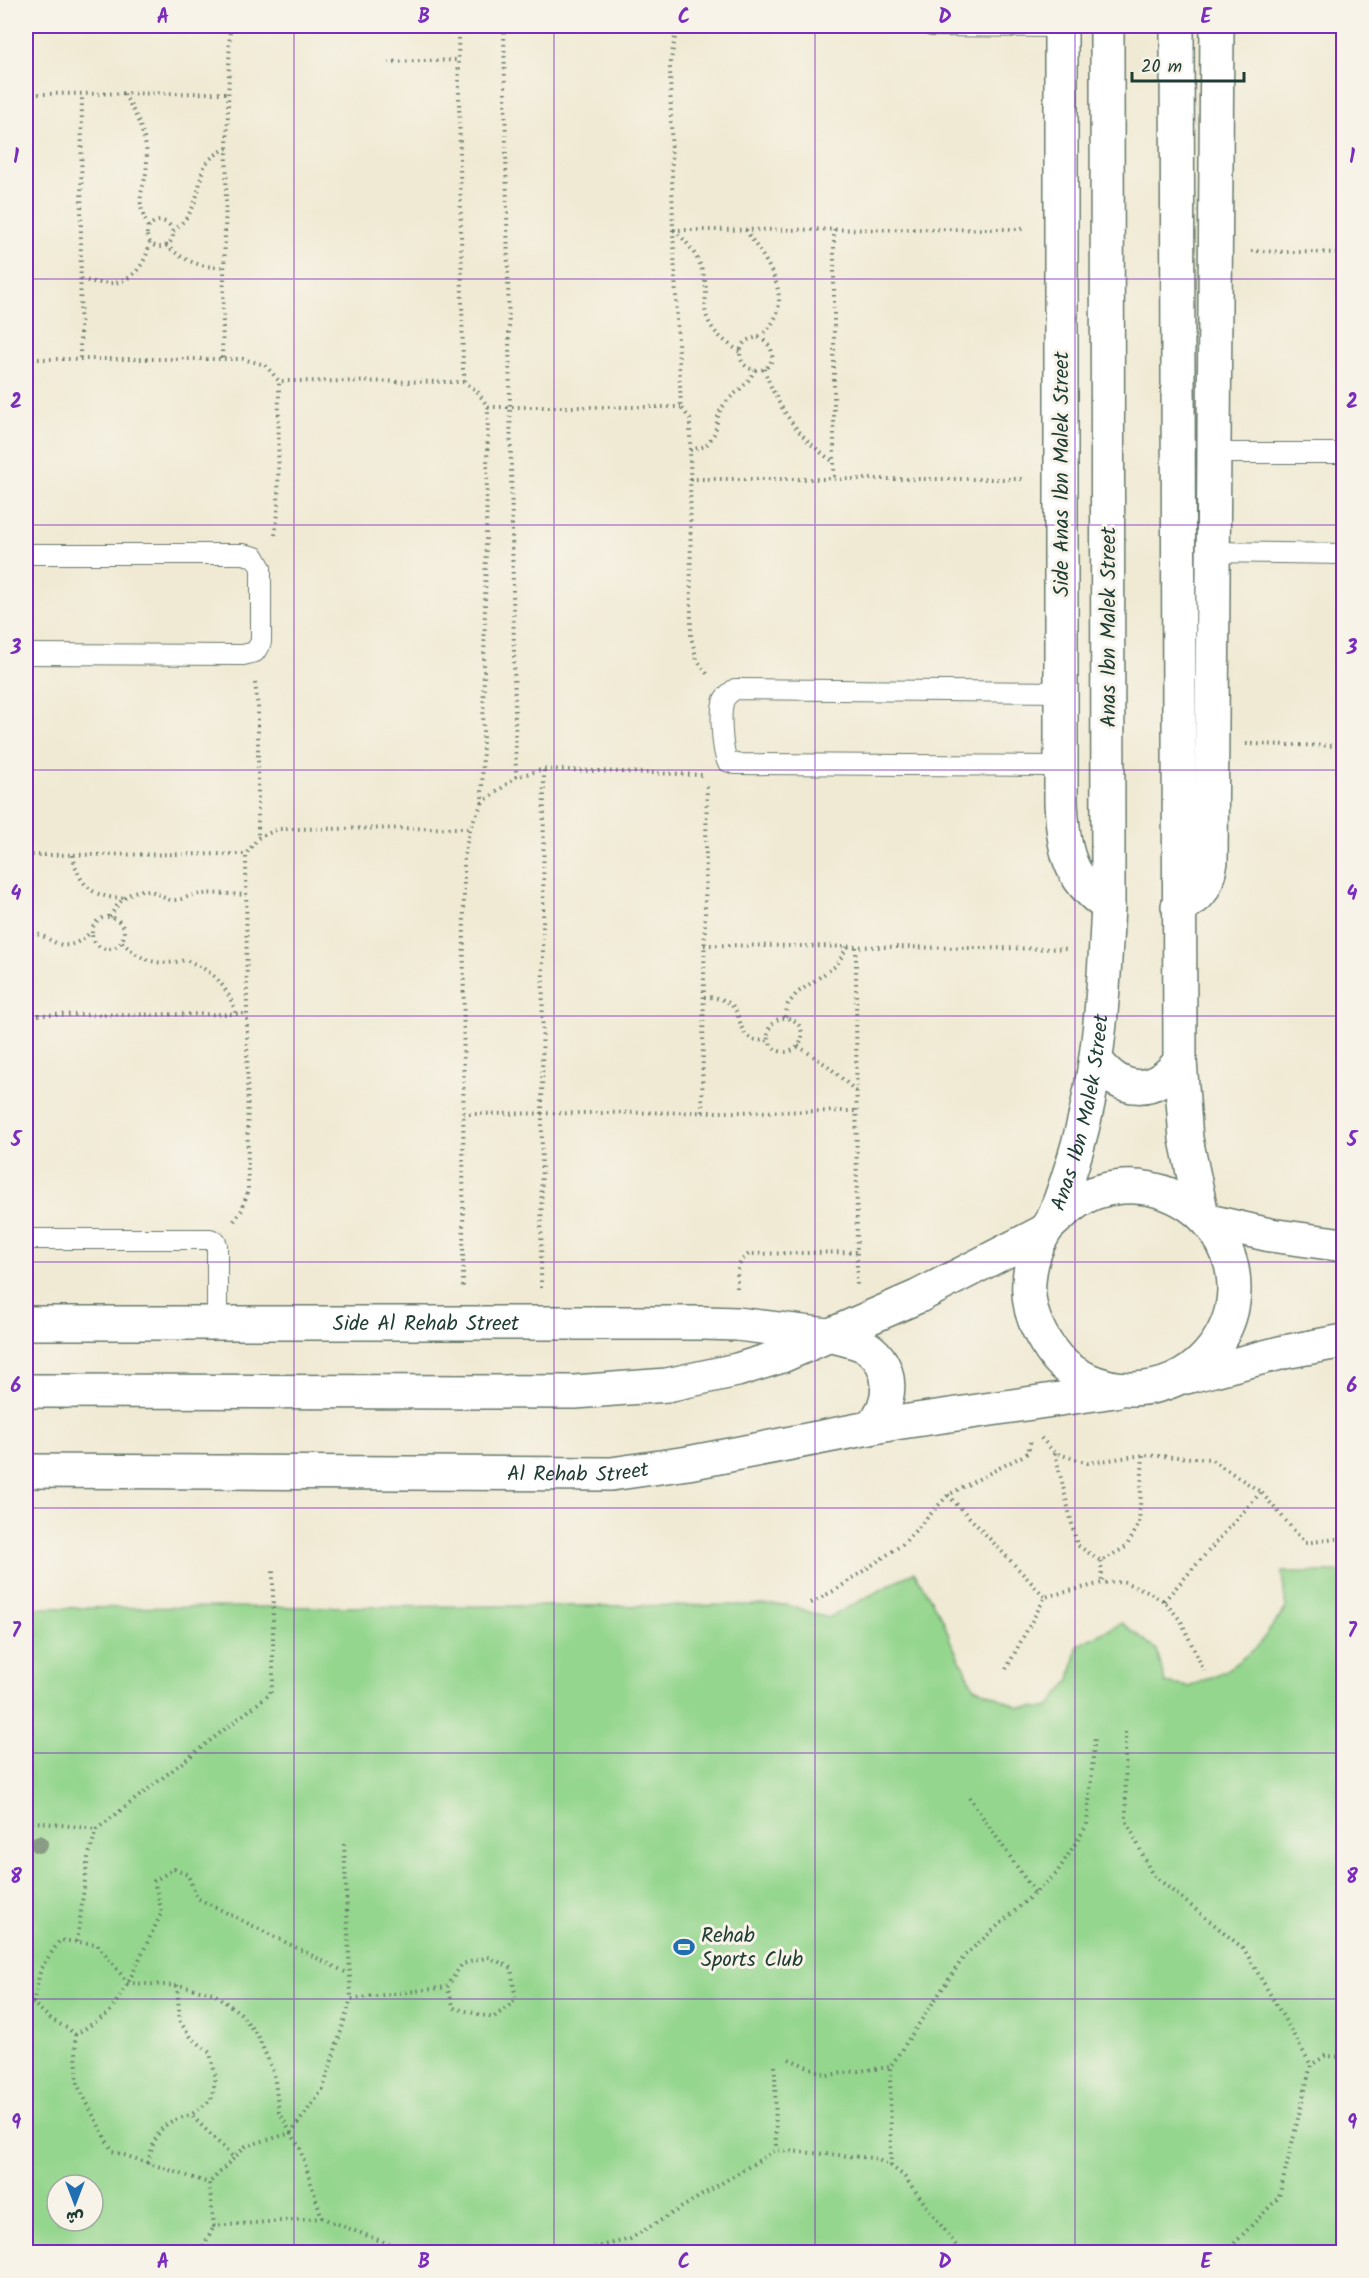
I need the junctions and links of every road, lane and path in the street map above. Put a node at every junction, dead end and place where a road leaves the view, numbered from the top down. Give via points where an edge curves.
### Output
1 (230, 26) edge
2 (458, 26) edge
3 (504, 26) edge
4 (678, 26) edge
5 (932, 26) edge
6 (1062, 26) edge
7 (1107, 26) edge
8 (1177, 26) edge
9 (1217, 26) edge
10 (458, 60) junction
11 (388, 62) dead end
12 (228, 93) junction
13 (26, 94) edge
14 (82, 94) junction
15 (124, 94) junction
16 (227, 148) junction
17 (148, 227) junction
18 (834, 229) junction
19 (1062, 229) junction
20 (673, 230) junction
21 (746, 230) junction
22 (173, 231) junction
23 (150, 243) junction
24 (166, 245) junction
25 (1215, 250) junction
26 (1344, 252) edge
27 (225, 267) junction
28 (81, 279) junction
29 (758, 337) junction
30 (740, 352) junction
31 (26, 358) edge
32 (81, 358) junction
33 (222, 358) junction
34 (764, 369) junction
35 (754, 370) junction
36 (279, 381) junction
37 (465, 382) junction
38 (488, 407) junction
39 (510, 407) junction
40 (681, 407) junction
41 (690, 450) junction
42 (1214, 453) junction
43 (1344, 453) edge
44 (835, 462) junction
45 (690, 478) junction
46 (834, 478) junction
47 (1062, 478) junction
48 (1213, 552) junction
49 (26, 554) edge
50 (1344, 554) edge
51 (255, 557) junction
52 (26, 654) edge
53 (243, 655) junction
54 (1062, 692) junction
55 (728, 694) junction
56 (1212, 743) junction
57 (1344, 746) edge
58 (1062, 766) junction
59 (544, 769) junction
60 (516, 777) junction
61 (482, 803) junction
62 (470, 828) junction
63 (258, 838) junction
64 (246, 854) junction
65 (26, 855) edge
66 (73, 855) junction
67 (246, 895) junction
68 (124, 898) junction
69 (1108, 906) junction
70 (1178, 906) junction
71 (110, 917) junction
72 (91, 932) junction
73 (26, 933) edge
74 (122, 942) junction
75 (704, 945) junction
76 (847, 947) junction
77 (856, 947) junction
78 (1106, 949) junction
79 (704, 997) junction
80 (236, 1014) junction
81 (246, 1014) junction
82 (26, 1015) edge
83 (785, 1017) junction
84 (769, 1040) junction
85 (798, 1047) junction
86 (1096, 1060) junction
87 (1180, 1061) junction
88 (856, 1091) junction
89 (856, 1111) junction
90 (543, 1112) junction
91 (702, 1112) junction
92 (463, 1114) junction
93 (1205, 1218) junction
94 (1049, 1227) junction
95 (26, 1239) edge
96 (215, 1240) junction
97 (1344, 1245) edge
98 (857, 1252) junction
99 (218, 1322) junction
100 (463, 1322) junction
101 (541, 1322) junction
102 (26, 1323) edge
103 (737, 1324) junction
104 (843, 1330) junction
105 (1344, 1341) edge
106 (1176, 1379) junction
107 (1124, 1389) junction
108 (26, 1391) edge
109 (870, 1428) junction
110 (1055, 1453) junction
111 (1143, 1455) junction
112 (26, 1472) edge
113 (1261, 1492) junction
114 (948, 1495) junction
115 (1344, 1538) edge
116 (1101, 1561) junction
117 (273, 1569) dead end
118 (1102, 1583) junction
119 (1045, 1597) junction
120 (1164, 1601) junction
121 (811, 1603) dead end
122 (1006, 1669) dead end
123 (1204, 1671) dead end
124 (1125, 1732) dead end
125 (1095, 1735) dead end
126 (969, 1797) dead end
127 (26, 1821) edge
128 (97, 1829) junction
129 (344, 1844) dead end
130 (1035, 1893) junction
131 (77, 1942) junction
132 (350, 1975) junction
133 (128, 1983) junction
134 (177, 1985) junction
135 (447, 1987) junction
136 (351, 1999) junction
137 (33, 2002) junction
138 (26, 2006) edge
139 (75, 2035) junction
140 (1344, 2057) edge
141 (789, 2059) dead end
142 (1311, 2065) junction
143 (775, 2066) dead end
144 (890, 2067) junction
145 (191, 2115) junction
146 (291, 2133) junction
147 (776, 2150) junction
148 (234, 2158) junction
149 (148, 2163) junction
150 (891, 2166) junction
151 (209, 2183) junction
152 (322, 2218) junction
153 (214, 2226) junction
154 (201, 2253) edge
155 (409, 2253) edge
156 (577, 2253) edge
157 (961, 2253) edge
158 (1226, 2253) edge

1 - 12 path
2 - 10 path
3 - 39 path
4 - 20 path via 670,66
5 - 6 lane
6 - 19 street, Side Anas Ibn Malek Street
7 - 69 street, Anas Ibn Malek Street
8 - 70 street
9 - 25 street
10 - 11 path
10 - 37 path
12 - 15 path
12 - 16 path
13 - 14 path
14 - 15 path
14 - 28 path
15 - 17 path via 145,142 147,160 140,203
16 - 22 path via 205,164 190,213
16 - 27 path
17 - 22 path via 162,221
17 - 23 path via 146,236
18 - 19 path
18 - 21 path
18 - 44 path
19 - 47 street, Side Anas Ibn Malek Street
20 - 21 path
20 - 30 path via 687,242 700,265 710,325
20 - 40 path
21 - 29 path via 779,290 776,317
22 - 24 path via 172,240
23 - 24 path via 157,247
23 - 28 path via 146,258 126,280 112,285
24 - 27 path via 187,261
25 - 26 path
25 - 42 street
27 - 33 path
28 - 32 path
29 - 30 path via 743,344
29 - 34 path via 771,347 773,356
30 - 35 path via 741,361
31 - 32 path
32 - 33 path
33 - 36 path via 265,365
34 - 35 path
34 - 44 path via 785,415 808,442
35 - 41 path via 745,387 720,410 706,446
36 - 37 path
36 - 51 path via 277,532 270,547
37 - 38 path
38 - 39 path
38 - 61 path
39 - 40 path
39 - 60 path
40 - 41 path via 690,419
41 - 45 path
42 - 43 lane
42 - 48 street
44 - 46 path
45 - 46 path
45 - 55 path via 691,637 697,660
46 - 47 path
47 - 54 street, Side Anas Ibn Malek Street
48 - 50 lane
48 - 56 street
49 - 51 lane
51 - 53 lane via 261,568 261,642 255,652
52 - 53 lane
53 - 63 path via 255,682 258,708
54 - 55 lane via 735,689
54 - 58 street, Side Anas Ibn Malek Street
55 - 58 lane via 723,702 723,753 727,761 736,764
56 - 57 path
56 - 70 street via 1209,877 1192,902
58 - 69 street, Side Anas Ibn Malek Street via 1064,836 1072,868 1089,893
59 - 60 path
59 - 75 path via 707,775
59 - 90 path
60 - 61 path
61 - 62 path
62 - 63 path via 278,829
62 - 92 path via 464,856
63 - 64 path
64 - 66 path
64 - 67 path
65 - 66 path
66 - 68 path via 83,883 95,893
67 - 68 path via 195,894 172,900 141,891
67 - 81 path
68 - 71 path
69 - 78 street, Anas Ibn Malek Street
70 - 87 street
71 - 72 path via 100,918
71 - 74 path via 123,926
72 - 73 path via 83,940 61,945
72 - 74 path via 99,947 107,950
74 - 80 path via 144,960 184,960 208,971 227,989
75 - 76 path
75 - 79 path
76 - 77 path
76 - 83 path via 837,965 797,993 788,1004
77 - 78 path
77 - 88 path
78 - 86 street, Anas Ibn Malek Street
79 - 84 path via 728,1001 749,1039
79 - 91 path
80 - 81 path
80 - 82 path
81 - 96 path via 248,1190 242,1210
83 - 84 path via 771,1025
83 - 85 path via 799,1024 802,1040
84 - 85 path via 782,1052
85 - 88 path
86 - 87 street via 1106,1074 1121,1084 1137,1087 1154,1084 1169,1075
86 - 94 street, Anas Ibn Malek Street via 1079,1142
87 - 93 street via 1185,1139
88 - 89 path
89 - 91 path
89 - 98 path
90 - 91 path
90 - 92 path
90 - 101 path
92 - 100 path
93 - 94 street via 1180,1198 1153,1188 1125,1186 1098,1191 1073,1204
93 - 97 street via 1270,1235
93 - 106 street via 1223,1244 1232,1269 1233,1296 1228,1322 1216,1345 1198,1365
94 - 104 street via 962,1275
94 - 107 street via 1034,1256 1029,1281 1030,1308 1039,1333 1054,1355 1074,1373 1098,1384
95 - 96 lane
96 - 99 lane
98 - 103 path via 749,1254 737,1268
98 - 104 path
99 - 100 street, Side Al Rehab Street
99 - 102 street, Side Al Rehab Street
100 - 101 street, Side Al Rehab Street
101 - 103 street, Side Al Rehab Street
103 - 104 street, Side Al Rehab Street
104 - 108 street via 782,1356 690,1381 575,1392
104 - 109 street, Side Al Rehab Street via 877,1356 885,1369 887,1401
105 - 106 street
106 - 107 street via 1150,1388
107 - 109 street, Al Rehab Street
109 - 112 street, Al Rehab Street via 611,1474
110 - 111 path via 1088,1462
110 - 114 path via 1034,1430 1028,1453
110 - 116 path via 1077,1545
111 - 113 path via 1210,1459
111 - 116 path via 1139,1524 1126,1547
113 - 115 path via 1305,1543
113 - 120 path
114 - 119 path
114 - 121 path via 903,1544
116 - 118 path
117 - 128 path via 270,1694
118 - 119 path
118 - 120 path via 1124,1582
119 - 122 path
120 - 123 path via 1181,1621
124 - 142 path via 1126,1820 1152,1874 1244,1949
125 - 130 path via 1087,1825 1056,1874
126 - 130 path
127 - 128 path
128 - 131 path via 88,1857
129 - 132 path
130 - 144 path via 965,1955
131 - 133 path via 97,1944
131 - 137 path via 60,1940 41,1968
132 - 133 path via 197,1898 188,1875 174,1869 154,1881 162,1912
132 - 136 path
133 - 134 path
133 - 139 path via 109,2013
134 - 145 path via 180,2022 190,2037 210,2053 216,2078 211,2100
134 - 146 path via 213,1993 240,2013 252,2028 274,2074 279,2112
135 - 135 path via 454,2007 493,2018 516,2000 511,1968 489,1957 462,1964
135 - 136 path
136 - 146 path via 323,2089
137 - 138 path
137 - 139 path
139 - 149 path via 78,2086 112,2151
140 - 142 path via 1325,2056
141 - 144 path via 827,2075
142 - 158 path via 1279,2197
143 - 147 path
144 - 150 path
145 - 148 path
145 - 149 path via 177,2118 154,2138
146 - 148 path via 246,2146
146 - 152 path via 300,2148
147 - 150 path via 874,2158
147 - 156 path via 630,2239
148 - 151 path
149 - 151 path
150 - 157 path via 904,2176
151 - 153 path
152 - 153 path
152 - 155 path
153 - 154 path

